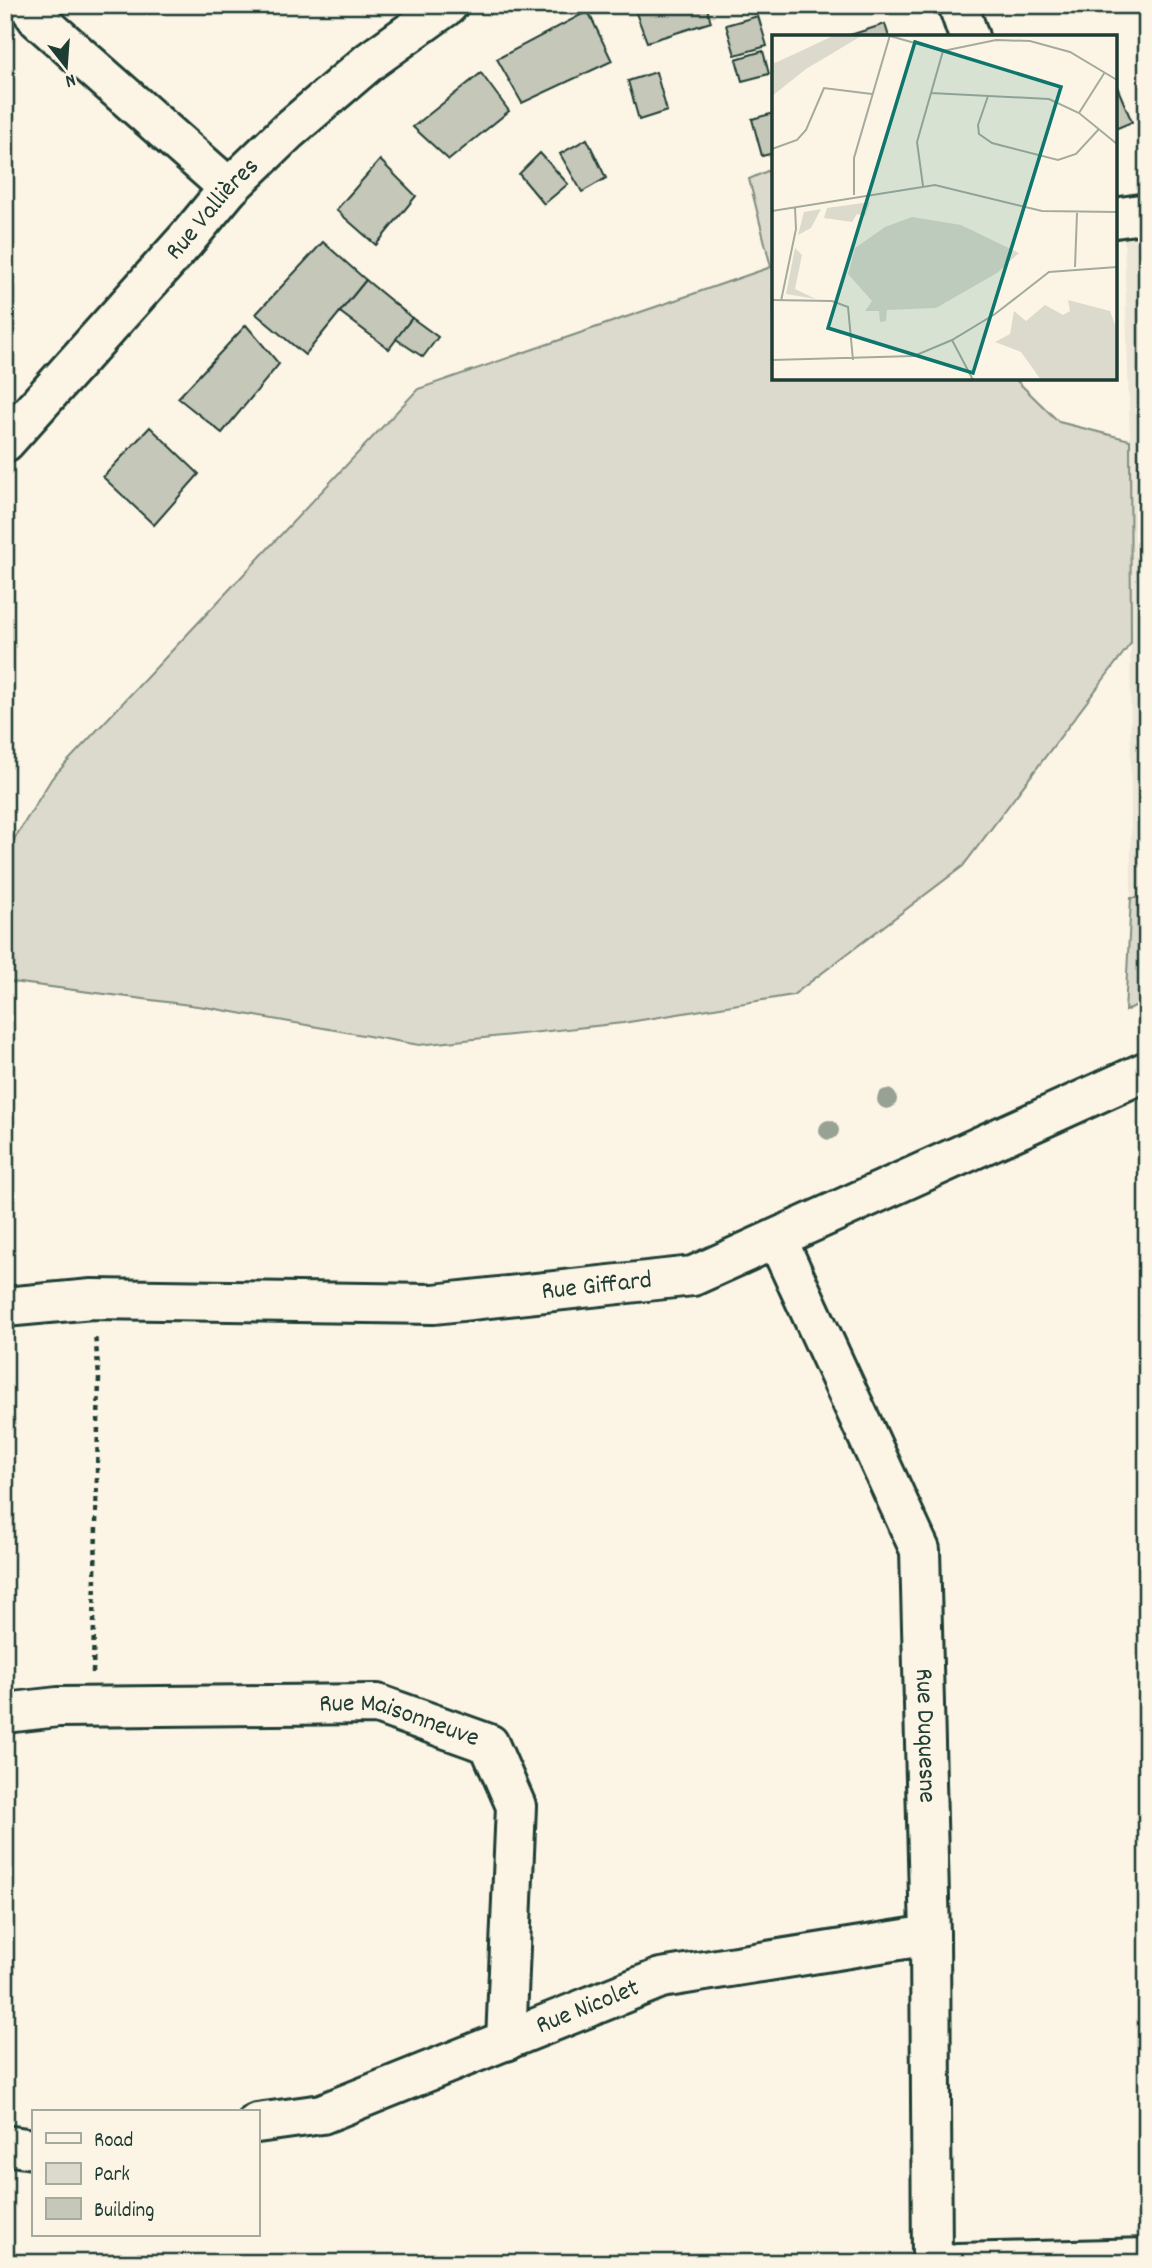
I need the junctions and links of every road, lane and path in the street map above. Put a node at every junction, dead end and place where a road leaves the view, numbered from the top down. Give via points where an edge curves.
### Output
1 (28, 5) edge
2 (448, 5) edge
3 (958, 5) edge
4 (968, 35) edge
5 (229, 188) junction
6 (1147, 213) edge
7 (1117, 218) edge
8 (5, 442) edge
9 (1147, 1071) edge
10 (777, 1239) junction
11 (92, 1299) junction
12 (5, 1307) edge
13 (93, 1707) junction
14 (5, 1713) edge
15 (930, 1934) junction
16 (506, 2041) junction
17 (259, 2123) edge
18 (5, 2145) edge
19 (32, 2149) edge
20 (1147, 2258) edge
21 (932, 2263) edge
22 (957, 2263) edge

1 - 5 street via 38,19
2 - 5 street, Rue Vallières via 370,61
3 - 4 street
5 - 8 street, Rue Vallières
6 - 7 street
9 - 10 street, Rue Giffard
10 - 11 street, Rue Giffard via 693,1276 434,1304
10 - 15 street, Rue Duquesne via 920,1550
11 - 12 street, Rue Giffard
11 - 13 path via 99,1376
13 - 14 street, Rue Maisonneuve
13 - 16 street, Rue Maisonneuve via 377,1704 489,1744 516,1806
15 - 16 street, Rue Nicolet via 661,1978
15 - 21 street, Rue Duquesne
16 - 17 street, Rue Nicolet via 322,2114
18 - 19 street
20 - 22 street

